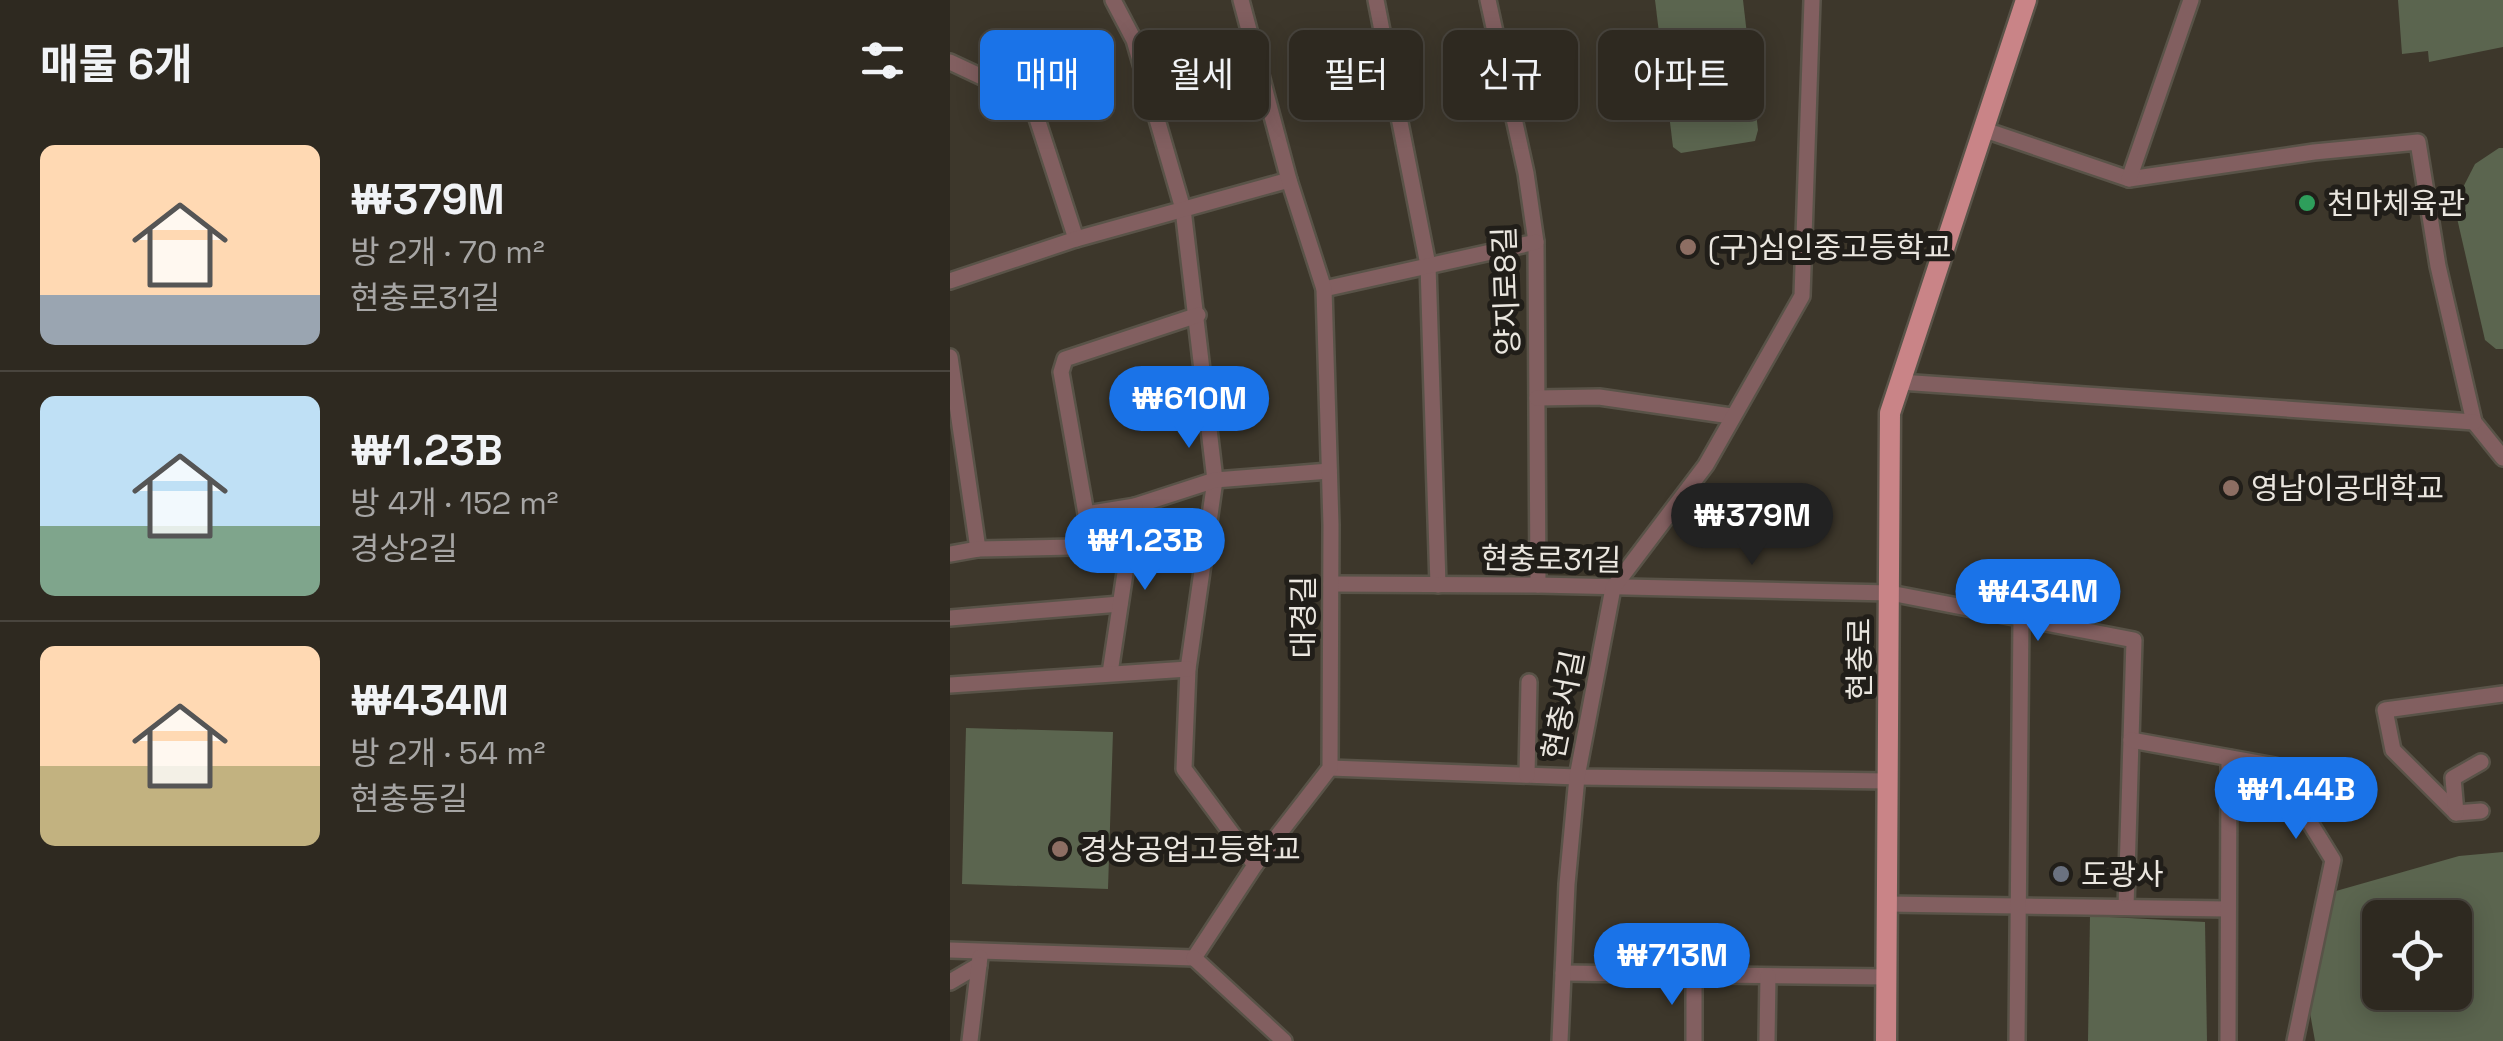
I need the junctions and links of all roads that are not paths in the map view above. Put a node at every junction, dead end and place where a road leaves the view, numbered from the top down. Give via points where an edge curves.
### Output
1 (1113, 0) edge
2 (1242, 0) edge
3 (1376, 0) edge
4 (1488, 0) edge
5 (1812, 0) edge
6 (2026, 0) edge
7 (2191, 0) edge
8 (950, 62) edge
9 (1984, 130) junction
10 (2129, 179) junction
11 (1290, 180) junction
12 (1183, 210) junction
13 (1076, 238) junction
14 (1536, 242) junction
15 (1428, 265) junction
16 (950, 281) edge
17 (1324, 289) junction
18 (1198, 315) junction
19 (950, 357) edge
20 (1900, 382) junction
21 (1536, 398) junction
22 (1731, 416) junction
23 (2474, 422) junction
24 (2503, 458) edge
25 (1329, 471) junction
26 (1215, 480) junction
27 (1135, 506) junction
28 (1086, 514) junction
29 (978, 549) junction
30 (950, 554) edge
31 (1331, 584) junction
32 (1438, 584) junction
33 (1538, 585) junction
34 (1613, 588) junction
35 (1890, 594) junction
36 (1120, 604) junction
37 (950, 618) edge
38 (2021, 618) junction
39 (1188, 669) junction
40 (1110, 672) junction
41 (1528, 682) dead end
42 (950, 684) edge
43 (2503, 694) edge
44 (2130, 740) junction
45 (2229, 758) junction
46 (2481, 762) dead end
47 (1330, 768) junction
48 (1528, 775) junction
49 (1578, 777) junction
50 (1888, 781) junction
51 (2481, 811) dead end
52 (2456, 813) junction
53 (1255, 864) junction
54 (1888, 904) junction
55 (2020, 905) junction
56 (2126, 907) junction
57 (2228, 908) junction
58 (950, 950) edge
59 (980, 958) junction
60 (1194, 958) junction
61 (1562, 974) junction
62 (1694, 975) junction
63 (1768, 976) junction
64 (1887, 977) junction
65 (950, 982) edge
66 (970, 1041) edge
67 (1284, 1041) edge
68 (1560, 1041) edge
69 (1694, 1041) edge
70 (1768, 1041) edge
71 (1886, 1041) edge
72 (2017, 1041) edge
73 (2228, 1041) edge
74 (2295, 1041) edge

1 - 12 street via 1134,40
2 - 11 street, 대경길
3 - 15 street
4 - 14 street, 양지로8길
5 - 22 street, 현충서길 via 1802,296
6 - 9 main road, 현충로
7 - 10 street
8 - 13 street via 1030,100
9 - 10 street
9 - 20 main road, 현충로
10 - 23 street via 2418,142
11 - 12 street
11 - 17 street, 대경길
12 - 13 street
12 - 18 street
13 - 16 street
14 - 15 street
14 - 21 street, 양지로8길
15 - 17 street
15 - 32 street
17 - 25 street, 대경길
18 - 26 street
18 - 28 street via 1065,359 1061,372
19 - 29 street
20 - 23 street
20 - 35 main road, 현충로 via 1890,413
21 - 22 street via 1599,398
21 - 33 street, 양지로8길
22 - 34 street, 현충서길 via 1706,466
23 - 24 street
25 - 26 street
25 - 31 street, 대경길
26 - 27 street
26 - 39 street
27 - 28 street
27 - 36 street
28 - 29 street via 1084,539 1073,547
29 - 30 street
31 - 32 street, 현충로31길
31 - 47 street, 대경길
32 - 33 street, 현충로31길
33 - 34 street, 현충로31길
34 - 35 street, 현충로31길
34 - 49 street, 현충서길
35 - 38 street, 현충로31길
35 - 50 main road, 현충로
36 - 37 street
36 - 40 street
38 - 44 street, 현충로31길 via 2134,640
38 - 55 street
39 - 40 street
39 - 53 street via 1184,769
40 - 42 street
41 - 48 street
43 - 52 street via 2385,710 2393,750
44 - 45 street
44 - 56 street
45 - 57 street
45 - 74 street via 2275,766 2334,860
46 - 52 street via 2452,778
47 - 48 street
47 - 53 street
48 - 49 street
49 - 50 street
49 - 61 street, 현충서길
50 - 54 main road, 현충로
51 - 52 street
53 - 60 street
54 - 55 street
54 - 64 main road, 현충로
55 - 56 street
55 - 72 street
56 - 57 street
57 - 73 street
58 - 59 street
59 - 60 street
59 - 65 street
59 - 66 street
60 - 67 street
61 - 62 street
61 - 68 street, 현충서길
62 - 63 street
62 - 69 street
63 - 64 street
63 - 70 street
64 - 71 main road, 현충로

